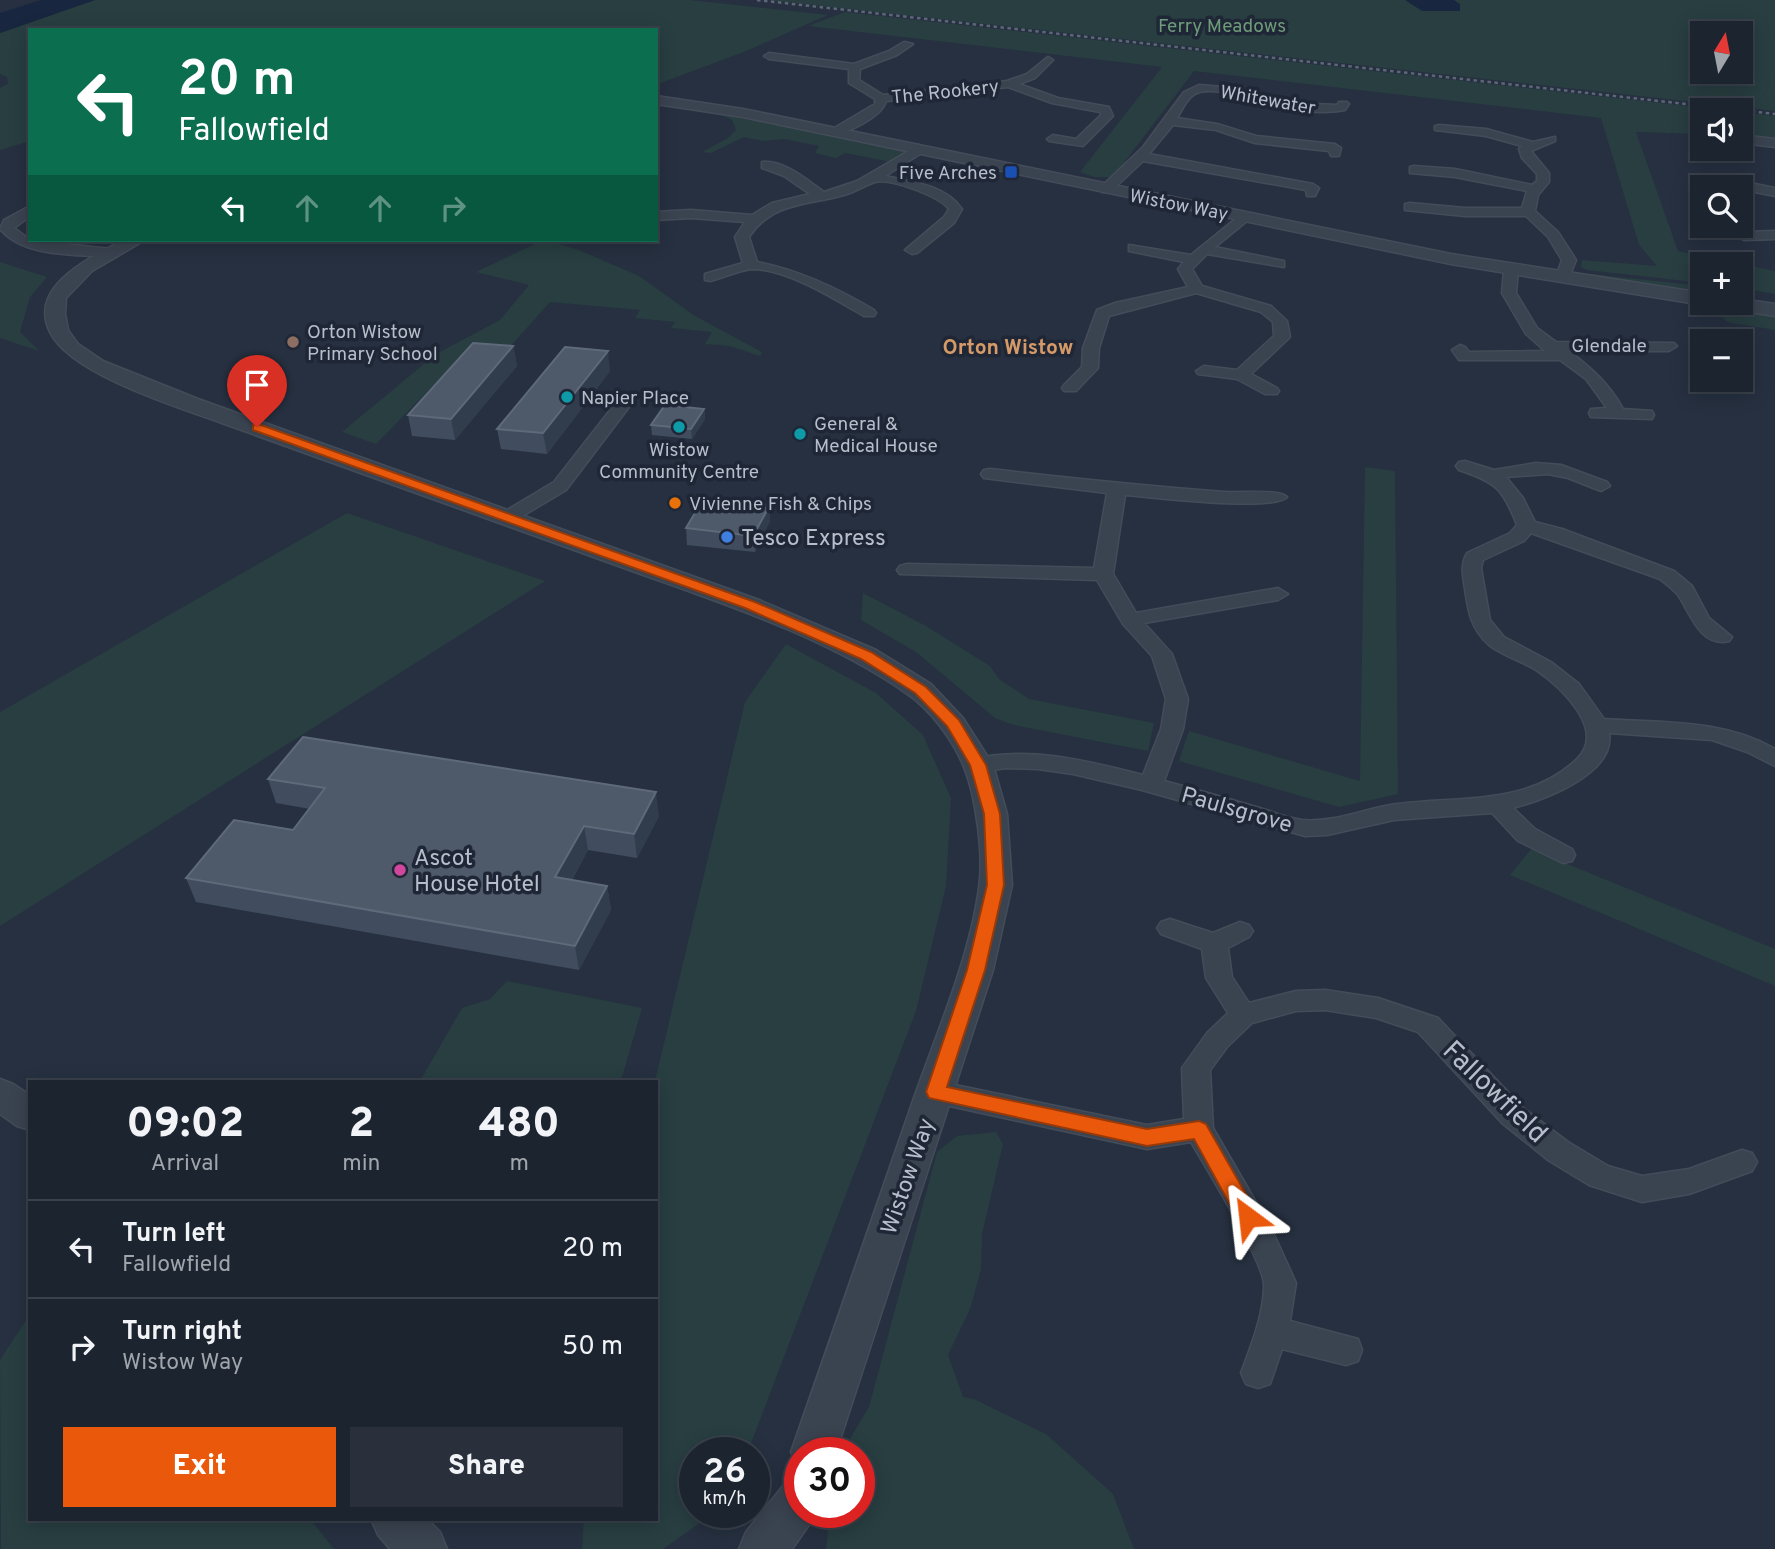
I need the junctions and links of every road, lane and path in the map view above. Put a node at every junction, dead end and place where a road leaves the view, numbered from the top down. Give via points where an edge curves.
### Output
1 (887, 41) dead end
2 (908, 44) junction
3 (921, 45) dead end
4 (769, 55) dead end
5 (1028, 58) dead end
6 (1048, 60) junction
7 (1063, 62) dead end
8 (855, 67) junction
9 (1009, 84) junction
10 (881, 97) junction
11 (658, 100) edge
12 (1344, 107) dead end
13 (1170, 121) junction
14 (1446, 127) dead end
15 (835, 132) junction
16 (1053, 139) dead end
17 (1551, 139) dead end
18 (1753, 140) edge
19 (1775, 143) edge
20 (1532, 145) junction
21 (1335, 148) dead end
22 (919, 149) junction
23 (1141, 156) junction
24 (765, 165) dead end
25 (1414, 170) dead end
26 (873, 177) junction
27 (1313, 188) dead end
28 (1753, 188) edge
29 (1106, 189) junction
30 (1534, 189) junction
31 (1775, 192) edge
32 (820, 195) junction
33 (1410, 207) dead end
34 (28, 211) edge
35 (1529, 212) junction
36 (658, 216) edge
37 (1243, 217) junction
38 (751, 219) junction
39 (5, 223) edge
40 (1775, 235) edge
41 (1753, 236) edge
42 (132, 242) edge
43 (1135, 248) dead end
44 (912, 250) dead end
45 (1207, 250) junction
46 (110, 253) junction
47 (1192, 259) junction
48 (1279, 264) dead end
49 (751, 265) junction
50 (1511, 270) junction
51 (710, 277) dead end
52 (1563, 277) junction
53 (1196, 289) junction
54 (1690, 297) edge
55 (1753, 307) edge
56 (1775, 310) edge
57 (869, 313) dead end
58 (1656, 331) dead end
59 (1460, 350) dead end
60 (1555, 351) junction
61 (1203, 371) dead end
62 (1241, 375) junction
63 (1070, 388) dead end
64 (1271, 391) dead end
65 (621, 407) dead end
66 (1597, 413) dead end
67 (1618, 414) junction
68 (1646, 415) dead end
69 (1465, 466) dead end
70 (990, 474) dead end
71 (1493, 475) junction
72 (1601, 486) dead end
73 (1117, 489) junction
74 (1278, 497) dead end
75 (508, 517) junction
76 (1527, 526) junction
77 (907, 570) dead end
78 (1102, 574) junction
79 (1278, 594) dead end
80 (1130, 620) junction
81 (1701, 621) junction
82 (1680, 622) dead end
83 (1722, 637) dead end
84 (1597, 725) junction
85 (1775, 759) edge
86 (978, 765) junction
87 (1151, 785) junction
88 (1497, 805) junction
89 (1563, 855) dead end
90 (1170, 928) dead end
91 (1240, 931) dead end
92 (1214, 943) junction
93 (1243, 1015) junction
94 (936, 1092) junction
95 (0, 1094) edge
96 (28, 1114) edge
97 (1199, 1129) junction
98 (1742, 1162) dead end
99 (1272, 1332) junction
100 (1346, 1350) dead end
101 (1258, 1373) dead end
102 (819, 1437) edge
103 (784, 1521) edge
104 (795, 1528) edge
105 (764, 1549) edge
106 (792, 1549) edge

1 - 2 street, The Rookery
2 - 3 street, The Rookery
2 - 8 street, The Rookery
4 - 8 street, The Rookery
5 - 6 street
6 - 7 street
6 - 9 street, The Rookery via 1031,76
8 - 10 street, The Rookery via 853,81
9 - 10 street, The Rookery
9 - 16 street, The Rookery via 1056,101 1105,109 1107,116 1079,143
10 - 15 street, The Rookery via 870,113
11 - 15 street, Wistow Way
12 - 13 street, Whitewater via 1283,105 1203,88 1190,92
13 - 21 street, Whitewater via 1217,127 1255,139
13 - 23 street, Whitewater
14 - 20 street
15 - 22 street, Wistow Way
17 - 20 street
18 - 19 street
20 - 30 street via 1525,149 1526,155 1543,173 1543,182
22 - 26 street
22 - 29 street, Wistow Way
23 - 27 street
23 - 29 street, Whitewater
24 - 32 street via 788,173
25 - 30 street via 1432,168
26 - 32 street via 852,188
26 - 44 street via 939,194 956,209
28 - 31 street
29 - 37 street, Wistow Way
30 - 35 street via 1528,200
32 - 38 street via 785,203
33 - 35 street via 1426,212
34 - 39 street
35 - 52 street via 1553,235 1569,260
36 - 38 street
37 - 45 street
37 - 50 street, Wistow Way
38 - 49 street via 742,237
39 - 46 street via 12,237 25,243
40 - 41 street
42 - 46 street, Wistow Way
43 - 47 street
45 - 47 street
45 - 48 street
46 - 75 street, Wistow Way via 70,281 57,297 54,314 58,330 71,348 96,365 190,404
47 - 53 street via 1185,269
49 - 51 street
49 - 57 street via 781,270
50 - 52 street, Wistow Way
50 - 60 street, Glendale via 1508,293 1531,331
52 - 54 street, Wistow Way
53 - 62 street via 1266,309 1280,321 1282,337
53 - 63 street via 1102,313 1090,368
55 - 56 street
58 - 60 street, Glendale via 1673,351
59 - 60 street, Glendale via 1464,357
60 - 67 street, Glendale via 1592,376
61 - 62 street
62 - 64 street
65 - 75 street via 560,486
66 - 67 street
67 - 68 street
69 - 71 street
70 - 73 street via 1021,468
71 - 72 street via 1539,467 1574,471
71 - 76 street via 1512,492
73 - 74 street via 1252,505
73 - 78 street
75 - 86 street, Wistow Way via 750,605 866,656 921,690 953,724
76 - 81 street via 1675,570
76 - 84 street via 1517,537 1475,557 1471,568 1480,621 1497,641 1544,666 1571,689
77 - 78 street via 956,565
78 - 80 street
79 - 80 street via 1233,594
80 - 87 street via 1162,654 1177,699 1172,729
81 - 82 street
81 - 83 street
84 - 85 street via 1703,731 1736,739
84 - 88 street, Paulsgrove via 1599,742 1572,776
86 - 87 street, Paulsgrove via 997,760 1033,761
86 - 94 street, Wistow Way via 992,814 996,885 976,970
87 - 88 street, Paulsgrove via 1304,828 1398,812
88 - 89 street via 1528,838
90 - 92 street
91 - 92 street
92 - 93 street via 1219,978
93 - 97 street, Fallowfield via 1196,1068
93 - 98 street, Fallowfield via 1296,1001 1325,1000 1378,1008 1428,1025 1512,1115 1558,1151 1599,1176 1642,1189 1689,1181
94 - 97 street via 1147,1138
94 - 102 street, Wistow Way
95 - 96 street
97 - 99 street, Fallowfield via 1260,1237 1280,1283
99 - 100 street
99 - 101 street, Fallowfield
103 - 105 street
104 - 106 street

